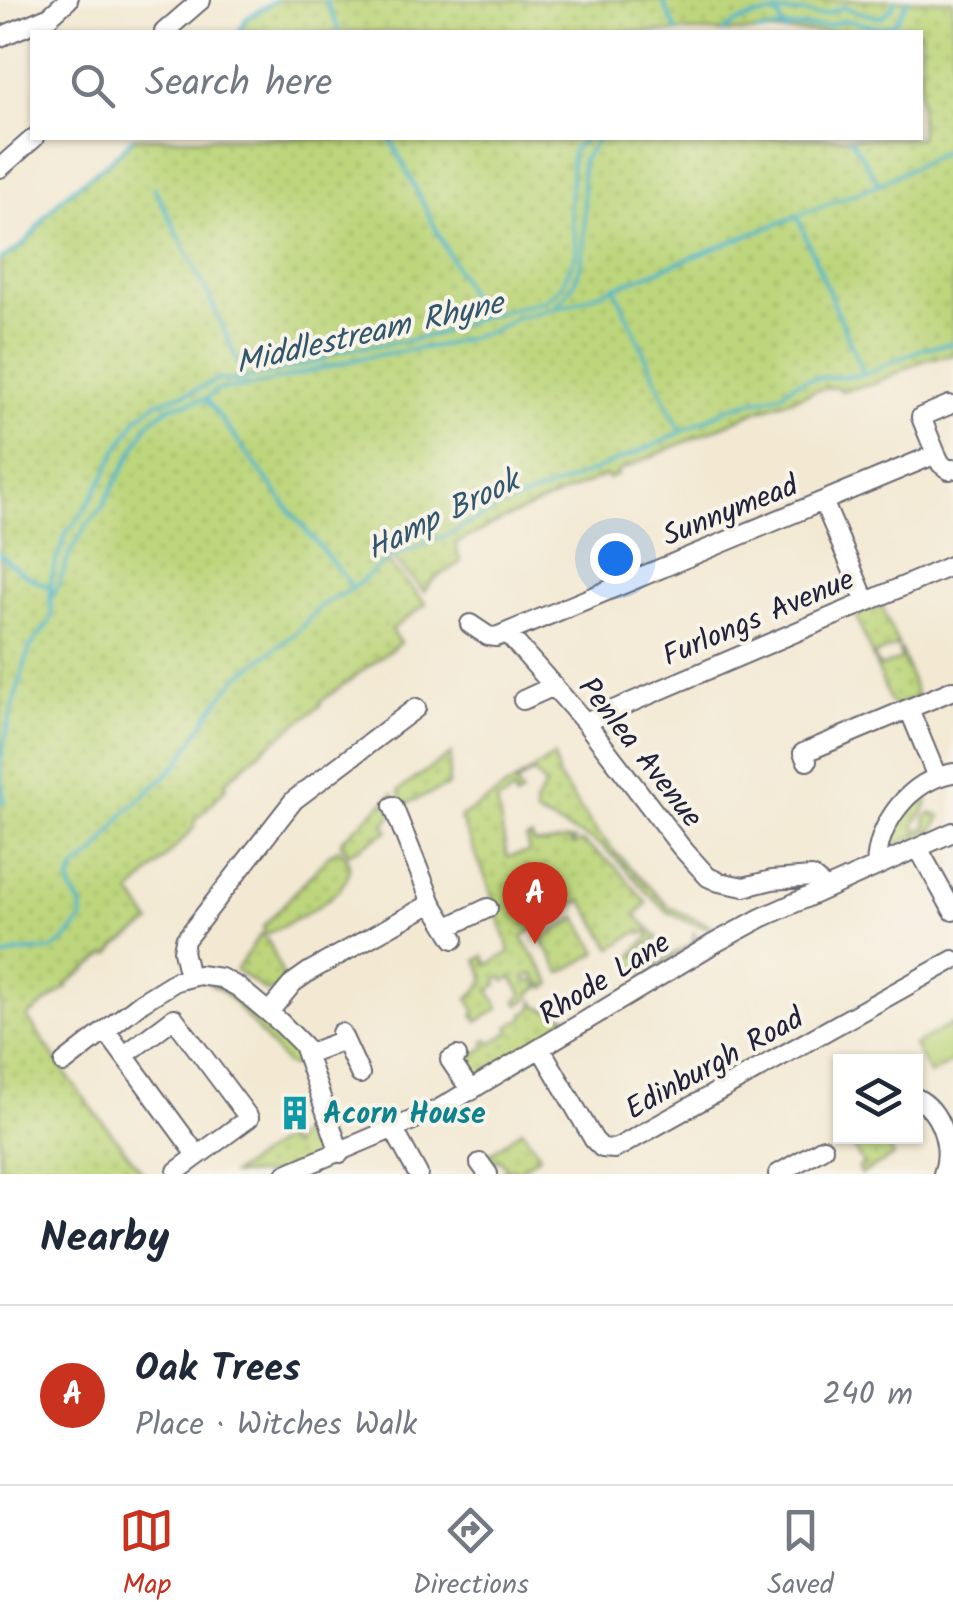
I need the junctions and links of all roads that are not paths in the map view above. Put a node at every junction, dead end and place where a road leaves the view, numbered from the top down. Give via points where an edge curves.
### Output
1 (68, 0) edge
2 (201, 0) edge
3 (37, 28) edge
4 (166, 30) edge
5 (0, 36) edge
6 (32, 140) edge
7 (0, 168) edge
8 (949, 405) dead end
9 (927, 457) junction
10 (953, 469) edge
11 (823, 501) junction
12 (953, 565) edge
13 (866, 602) junction
14 (470, 624) dead end
15 (507, 633) junction
16 (554, 686) junction
17 (953, 690) edge
18 (523, 700) dead end
19 (416, 708) dead end
20 (909, 709) junction
21 (586, 722) junction
22 (807, 761) dead end
23 (945, 776) edge
24 (394, 806) dead end
25 (953, 832) edge
26 (918, 848) junction
27 (876, 866) junction
28 (744, 887) junction
29 (826, 888) junction
30 (432, 902) junction
31 (488, 908) dead end
32 (953, 912) edge
33 (761, 918) junction
34 (953, 960) edge
35 (189, 977) junction
36 (269, 1012) junction
37 (106, 1031) junction
38 (541, 1049) junction
39 (307, 1054) junction
40 (125, 1055) junction
41 (457, 1056) dead end
42 (64, 1063) dead end
43 (360, 1074) dead end
44 (470, 1091) junction
45 (923, 1101) edge
46 (394, 1130) junction
47 (949, 1131) edge
48 (823, 1148) dead end
49 (340, 1152) junction
50 (197, 1155) junction
51 (177, 1170) dead end
52 (286, 1174) edge
53 (418, 1174) edge
54 (778, 1174) edge
55 (942, 1174) edge

1 - 3 street
2 - 4 street
3 - 5 street
6 - 7 street
8 - 9 street via 921,416
9 - 10 street
9 - 11 street, Sunnymead
11 - 13 street
11 - 15 street, Sunnymead
12 - 13 street, Furlongs Avenue
13 - 21 street, Furlongs Avenue
14 - 15 street via 496,638
15 - 16 street, Penlea Avenue
16 - 18 street
16 - 21 street, Penlea Avenue
17 - 20 street
19 - 35 street via 294,800 184,940
20 - 22 street via 803,753
20 - 23 street
21 - 28 street, Penlea Avenue via 700,871
23 - 27 street via 909,796 892,816
24 - 30 street
25 - 26 street, Rhode Lane
26 - 27 street, Rhode Lane
26 - 32 street
27 - 29 street, Rhode Lane
28 - 29 street via 808,877
28 - 33 street
29 - 33 street, Rhode Lane
30 - 31 street via 451,933
30 - 36 street via 310,971
33 - 38 street, Rhode Lane
34 - 38 street, Edinburgh Road via 615,1150 594,1140
35 - 36 street via 230,982
35 - 37 street
36 - 39 street
37 - 40 street
37 - 42 street
38 - 44 street, Rhode Lane
39 - 43 street via 343,1036
39 - 49 street
40 - 50 street
40 - 50 street via 174,1018 249,1118
41 - 44 street via 450,1060
44 - 46 street, Rhode Lane
45 - 47 street
46 - 49 street, Rhode Lane
46 - 53 street
47 - 55 street
48 - 54 street
49 - 52 street, Rhode Lane
50 - 51 street

